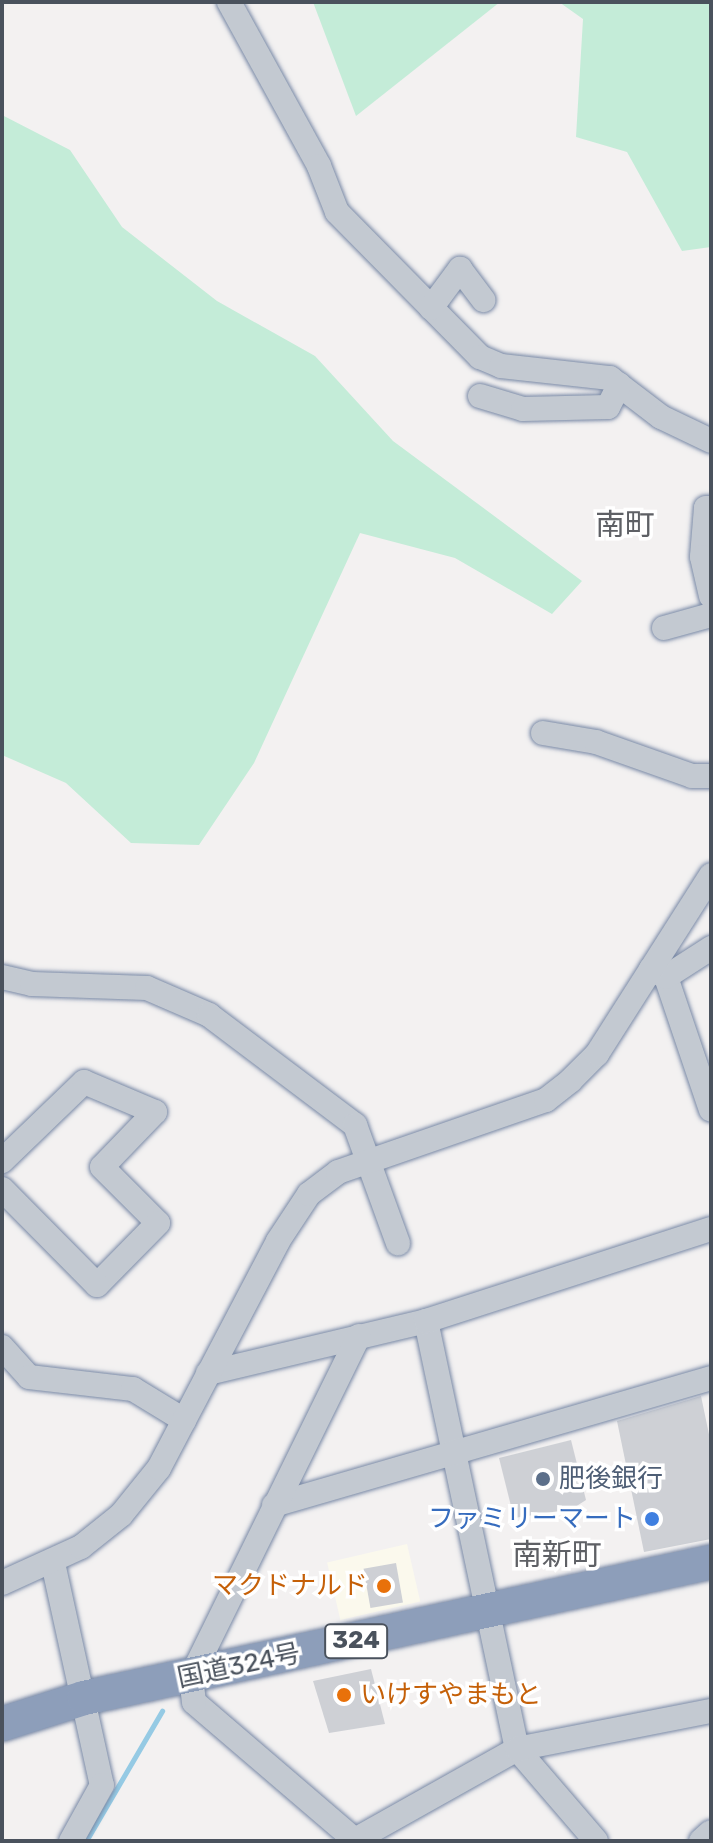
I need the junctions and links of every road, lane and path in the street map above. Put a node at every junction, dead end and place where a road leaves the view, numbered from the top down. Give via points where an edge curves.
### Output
1 (229, 2) edge
2 (483, 300) dead end
3 (431, 308) junction
4 (619, 385) junction
5 (480, 396) dead end
6 (711, 441) edge
7 (711, 508) edge
8 (711, 596) edge
9 (711, 615) edge
10 (664, 628) dead end
11 (543, 733) dead end
12 (711, 776) edge
13 (711, 875) edge
14 (711, 948) edge
15 (658, 973) junction
16 (2, 977) edge
17 (711, 1110) edge
18 (2, 1161) edge
19 (369, 1162) junction
20 (2, 1189) edge
21 (711, 1229) edge
22 (398, 1243) dead end
23 (426, 1321) junction
24 (359, 1336) junction
25 (2, 1347) edge
26 (208, 1373) junction
27 (711, 1378) edge
28 (184, 1420) junction
29 (457, 1454) junction
30 (274, 1505) junction
31 (711, 1562) edge
32 (53, 1563) junction
33 (2, 1583) edge
34 (490, 1611) junction
35 (191, 1677) junction
36 (84, 1698) junction
37 (711, 1711) edge
38 (2, 1724) edge
39 (517, 1749) junction
40 (711, 1832) edge
41 (71, 1841) edge
42 (355, 1841) edge
43 (596, 1841) edge
44 (701, 1841) edge

1 - 3 street via 319,166 337,212
2 - 3 street via 460,269
3 - 4 street via 480,357 501,366 610,378
4 - 5 street via 608,407 523,409
4 - 6 street via 661,417
7 - 8 street via 706,508 702,557
9 - 10 street
11 - 12 street via 596,742 692,776
13 - 15 street
14 - 15 street
15 - 17 street
15 - 19 street via 597,1054 546,1100
16 - 19 street via 32,984 147,988 209,1015 355,1125
18 - 20 street via 84,1082 155,1112 102,1167 158,1223 97,1285
19 - 22 street
19 - 26 street via 338,1172 309,1194
21 - 23 street
23 - 24 street
23 - 29 street
24 - 26 street
24 - 30 street
25 - 28 street via 29,1377 133,1389
26 - 28 street
27 - 29 street
28 - 32 street via 159,1468 121,1515
29 - 30 street
29 - 34 street
30 - 35 street
31 - 34 highway, 国道324号 / 324
32 - 33 street
32 - 36 street
34 - 35 highway, 国道324号 / 324
34 - 39 street
35 - 36 highway, 国道324号 / 324
35 - 42 street via 194,1702
36 - 38 highway, 国道324号 / 324
36 - 41 street via 102,1785
37 - 39 street
39 - 42 street
39 - 43 street
40 - 44 street

